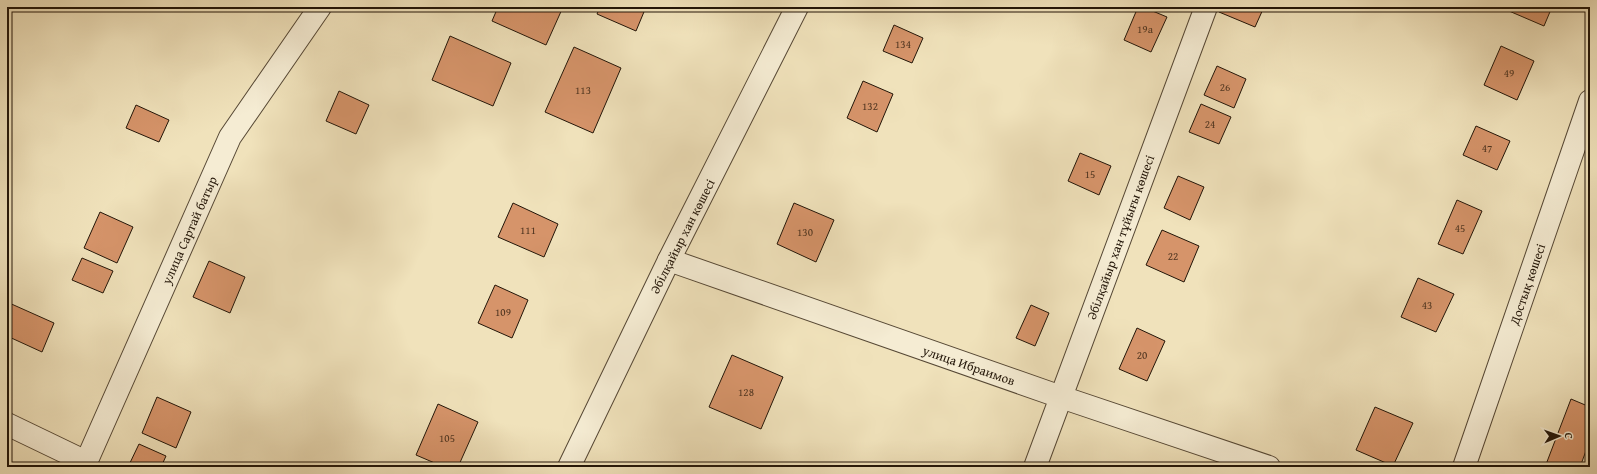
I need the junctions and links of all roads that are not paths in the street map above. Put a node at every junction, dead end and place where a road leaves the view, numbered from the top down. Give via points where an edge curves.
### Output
1 (320, 7) edge
2 (797, 7) edge
3 (1206, 7) edge
4 (1590, 101) edge
5 (669, 260) junction
6 (1060, 397) junction
7 (7, 424) edge
8 (85, 464) edge
9 (569, 467) edge
10 (1035, 467) edge
11 (1269, 467) edge
12 (1464, 467) edge

1 - 8 street, улица Сартай батыр via 230,137
2 - 5 street, Әбілқайыр хан көшесі
3 - 6 street, Әбілқайыр хан тұйығы көшесі
4 - 12 street, Достық көшесі
5 - 6 street, улица Ибраимов
5 - 9 street, Әбілқайыр хан көшесі
6 - 10 street, Әбілқайыр хан тұйығы көшесі
6 - 11 street, улица Ибраимов
7 - 8 street

